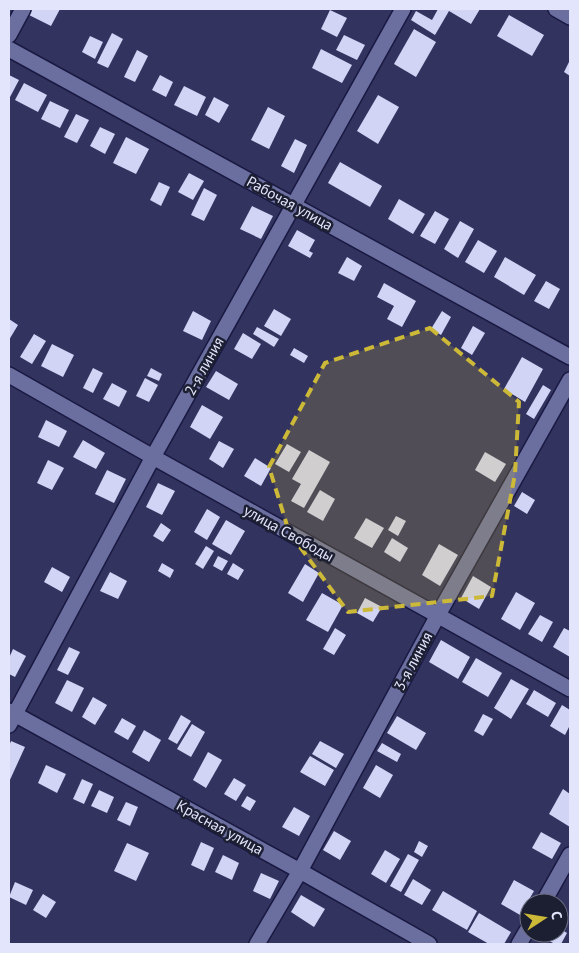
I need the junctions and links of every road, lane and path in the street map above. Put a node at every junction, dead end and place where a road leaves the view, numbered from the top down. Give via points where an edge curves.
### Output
1 (23, 9) edge
2 (403, 9) edge
3 (556, 9) edge
4 (570, 17) edge
5 (9, 35) edge
6 (9, 49) edge
7 (293, 204) junction
8 (570, 357) edge
9 (9, 375) edge
10 (570, 380) edge
11 (153, 457) junction
12 (438, 614) junction
13 (570, 689) edge
14 (11, 716) edge
15 (570, 855) edge
16 (300, 871) junction
17 (549, 893) edge
18 (257, 944) edge
19 (429, 944) edge

1 - 5 street
2 - 7 street, 2-я линия
3 - 4 street
6 - 7 street, Рабочая улица
7 - 8 street, Рабочая улица
7 - 11 street, 2-я линия
9 - 11 street, улица Свободы
10 - 12 street, 3-я линия
11 - 12 street, улица Свободы
11 - 14 street, 2-я линия
12 - 13 street, улица Свободы
12 - 16 street, 3-я линия
14 - 16 street, Красная улица
15 - 17 street
16 - 18 street, 3-я линия
16 - 19 street, Красная улица

